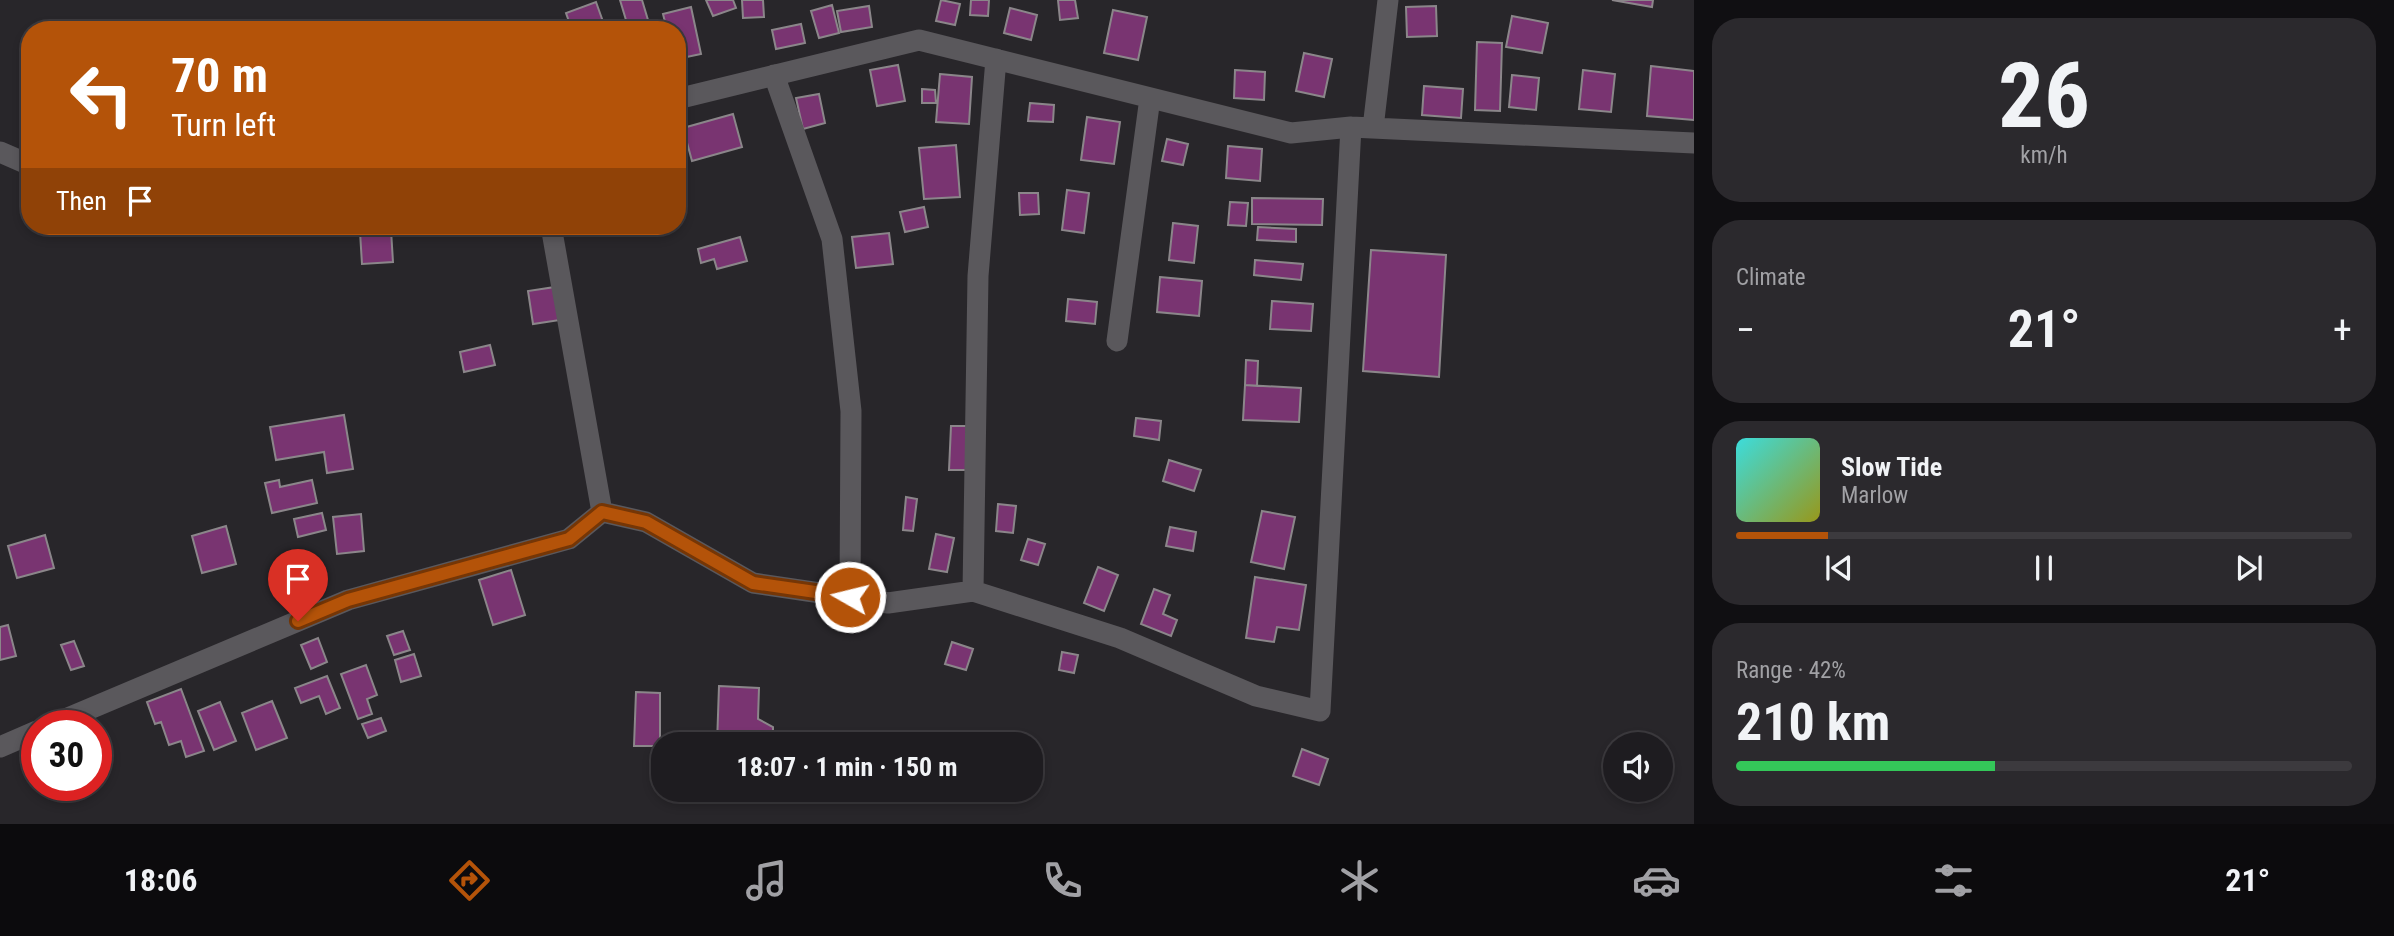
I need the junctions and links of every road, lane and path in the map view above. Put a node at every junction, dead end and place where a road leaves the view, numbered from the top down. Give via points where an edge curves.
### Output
1 (1388, 0) edge
2 (996, 60) junction
3 (774, 75) junction
4 (686, 97) edge
5 (1150, 98) junction
6 (1351, 127) junction
7 (1373, 128) junction
8 (1694, 143) edge
9 (0, 152) edge
10 (21, 161) edge
11 (553, 235) edge
12 (1117, 341) dead end
13 (602, 512) junction
14 (973, 590) junction
15 (850, 597) junction
16 (87, 710) edge
17 (21, 738) edge
18 (0, 747) edge

1 - 7 street
2 - 3 street via 919,40
2 - 5 street
2 - 14 street via 978,276
3 - 4 street
3 - 15 street via 832,239 851,411
5 - 6 street via 1291,132
5 - 12 street
6 - 7 street
6 - 14 street via 1321,711 1256,696 1120,638
7 - 8 street
9 - 10 street
11 - 13 street
13 - 15 street via 646,522 753,583
13 - 16 street via 569,539 348,600
14 - 15 street via 888,603
17 - 18 street

